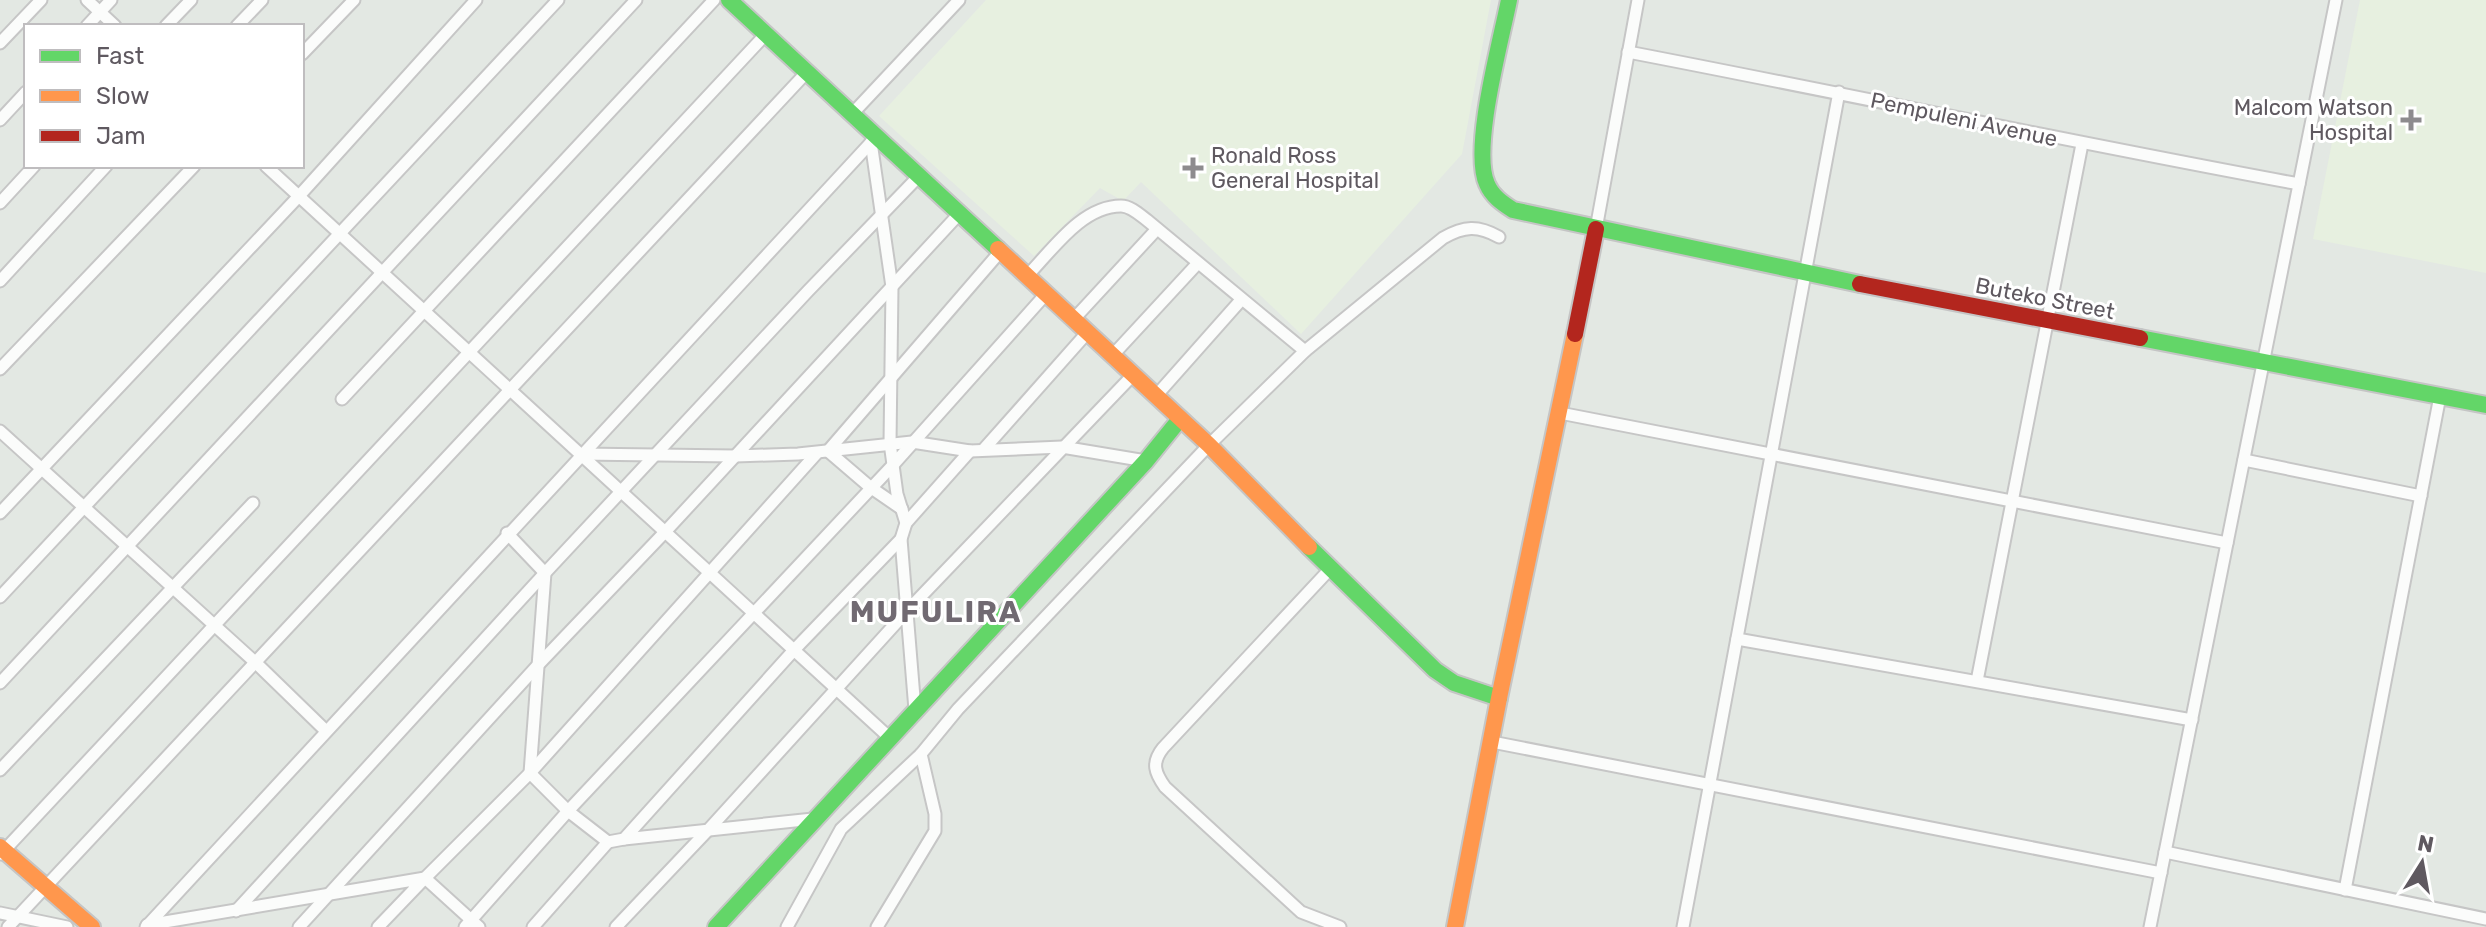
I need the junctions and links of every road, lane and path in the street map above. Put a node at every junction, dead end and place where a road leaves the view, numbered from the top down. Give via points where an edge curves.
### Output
1 (41, 0) edge
2 (87, 0) edge
3 (111, 0) edge
4 (191, 0) edge
5 (262, 0) edge
6 (354, 0) edge
7 (476, 0) edge
8 (558, 0) edge
9 (636, 0) edge
10 (714, 0) edge
11 (729, 0) edge
12 (959, 0) edge
13 (1509, 0) edge
14 (1638, 0) edge
15 (2336, 0) edge
16 (100, 12) junction
17 (89, 24) edge
18 (113, 24) edge
19 (168, 24) edge
20 (239, 24) edge
21 (765, 35) junction
22 (0, 43) edge
23 (304, 52) edge
24 (1628, 52) junction
25 (806, 73) junction
26 (1839, 92) junction
27 (24, 94) edge
28 (853, 113) junction
29 (0, 120) edge
30 (874, 139) junction
31 (2082, 144) junction
32 (32, 168) edge
33 (104, 168) edge
34 (192, 168) edge
35 (268, 168) edge
36 (920, 175) junction
37 (2299, 184) junction
38 (299, 196) junction
39 (0, 203) edge
40 (959, 214) junction
41 (883, 215) junction
42 (1157, 229) junction
43 (1596, 229) junction
44 (340, 234) junction
45 (1499, 237) dead end
46 (999, 253) junction
47 (1198, 263) junction
48 (382, 273) junction
49 (1805, 273) junction
50 (1026, 277) junction
51 (0, 281) edge
52 (892, 287) junction
53 (1045, 295) junction
54 (1241, 300) junction
55 (425, 312) junction
56 (1073, 320) junction
57 (2048, 321) junction
58 (1086, 334) junction
59 (468, 351) junction
60 (1305, 351) junction
61 (1112, 356) junction
62 (2264, 361) junction
63 (0, 369) edge
64 (1132, 376) junction
65 (891, 379) junction
66 (509, 389) junction
67 (2440, 396) junction
68 (1155, 397) junction
69 (342, 399) dead end
70 (2486, 405) edge
71 (1560, 413) junction
72 (1180, 419) junction
73 (0, 431) edge
74 (912, 442) junction
75 (890, 443) junction
76 (1209, 445) junction
77 (1062, 447) junction
78 (984, 449) junction
79 (970, 451) junction
80 (823, 452) junction
81 (580, 454) junction
82 (658, 454) junction
83 (735, 456) junction
84 (1772, 456) junction
85 (2244, 460) junction
86 (1146, 461) junction
87 (893, 465) junction
88 (41, 469) junction
89 (870, 487) junction
90 (621, 492) junction
91 (2421, 496) junction
92 (253, 503) dead end
93 (2013, 503) junction
94 (84, 508) junction
95 (902, 509) junction
96 (0, 513) edge
97 (906, 523) junction
98 (665, 532) junction
99 (507, 533) junction
100 (901, 539) junction
101 (2227, 543) junction
102 (126, 546) junction
103 (1330, 569) junction
104 (708, 572) junction
105 (545, 573) junction
106 (174, 589) junction
107 (0, 597) edge
108 (907, 611) junction
109 (753, 612) junction
110 (212, 625) junction
111 (1737, 639) junction
112 (794, 650) junction
113 (256, 663) junction
114 (538, 665) junction
115 (1977, 681) junction
116 (0, 683) edge
117 (838, 690) junction
118 (1499, 698) junction
119 (915, 710) junction
120 (2192, 720) junction
121 (325, 730) junction
122 (891, 739) junction
123 (1492, 742) junction
124 (921, 754) junction
125 (0, 770) edge
126 (530, 773) junction
127 (1710, 785) junction
128 (568, 811) junction
129 (813, 819) junction
130 (710, 828) junction
131 (624, 839) junction
132 (608, 842) junction
133 (1, 851) edge
134 (2165, 852) junction
135 (2161, 873) junction
136 (425, 878) junction
137 (45, 888) junction
138 (2345, 890) junction
139 (333, 892) junction
140 (236, 911) junction
141 (0, 913) edge
142 (17, 917) junction
143 (2486, 919) edge
144 (472, 925) edge
145 (146, 926) edge
146 (8, 927) edge
147 (67, 927) edge
148 (92, 927) edge
149 (299, 927) edge
150 (378, 927) edge
151 (533, 927) edge
152 (616, 927) edge
153 (716, 927) edge
154 (787, 927) edge
155 (877, 927) edge
156 (1340, 927) edge
157 (1455, 927) edge
158 (1683, 927) edge
159 (2150, 927) edge

1 - 22 street
2 - 16 street
3 - 16 street
4 - 19 street
5 - 20 street
6 - 23 street
7 - 38 street
8 - 44 street
9 - 48 street
10 - 55 street
11 - 21 street
12 - 28 street
13 - 43 street, Buteko Street via 1481,145 1485,184 1513,210
14 - 24 street
15 - 37 street
16 - 17 street
16 - 18 street
21 - 25 street
21 - 59 street
24 - 26 street, Pempuleni Avenue
24 - 43 street
25 - 28 street
25 - 66 street
26 - 31 street, Pempuleni Avenue
26 - 49 street
27 - 29 street
28 - 30 street
30 - 36 street
30 - 41 street
30 - 81 street
31 - 37 street, Pempuleni Avenue
31 - 57 street
32 - 39 street
33 - 51 street
34 - 63 street
35 - 38 street
36 - 40 street
36 - 41 street
37 - 62 street
38 - 44 street
38 - 88 street
40 - 46 street
40 - 52 street
41 - 52 street
41 - 82 street
42 - 47 street
42 - 50 street via 1128,208 1093,213
42 - 56 street
43 - 49 street, Buteko Street
43 - 71 street
44 - 48 street
44 - 94 street
45 - 60 street via 1469,226 1443,238
46 - 50 street
46 - 65 street
47 - 54 street
47 - 61 street
48 - 55 street
48 - 102 street
49 - 57 street, Buteko Street
49 - 84 street
50 - 53 street
52 - 65 street
52 - 83 street
53 - 56 street
53 - 74 street
54 - 60 street
54 - 68 street
55 - 59 street
55 - 69 street
56 - 58 street
57 - 62 street, Buteko Street
57 - 93 street
58 - 61 street
58 - 78 street
59 - 66 street
59 - 110 street
60 - 76 street
61 - 64 street
62 - 67 street, Buteko Street
62 - 85 street
64 - 68 street
64 - 77 street
65 - 75 street
65 - 80 street
66 - 81 street
66 - 113 street
67 - 70 street, Buteko Street
67 - 91 street
68 - 72 street
71 - 84 street
71 - 118 street
72 - 76 street
72 - 86 street
73 - 88 street
74 - 75 street
74 - 79 street
74 - 87 street
75 - 80 street
75 - 87 street
76 - 103 street
76 - 124 street
77 - 78 street
77 - 86 street
77 - 108 street
78 - 79 street
79 - 97 street
80 - 83 street
80 - 89 street
80 - 104 street
81 - 82 street
81 - 90 street
81 - 99 street
82 - 83 street
82 - 90 street
83 - 98 street
84 - 93 street
84 - 111 street
85 - 91 street
85 - 101 street
86 - 119 street
87 - 89 street
87 - 95 street
88 - 94 street
88 - 96 street
89 - 95 street
89 - 109 street
90 - 98 street
90 - 105 street
91 - 138 street
92 - 106 street
93 - 101 street
93 - 115 street
94 - 102 street
94 - 107 street
95 - 97 street
97 - 100 street
98 - 104 street
98 - 114 street
99 - 105 street
99 - 121 street
100 - 108 street
100 - 112 street
101 - 120 street
102 - 106 street
102 - 116 street
103 - 118 street via 1435,670 1454,683
103 - 156 street via 1163,748 1155,768 1165,787 1276,891 1301,912
104 - 109 street
104 - 126 street
105 - 114 street
105 - 140 street
106 - 110 street
106 - 125 street
108 - 117 street
108 - 119 street
109 - 112 street
109 - 128 street
110 - 113 street
110 - 133 street
111 - 115 street
111 - 127 street
112 - 117 street
112 - 131 street
113 - 121 street
113 - 137 street
114 - 126 street
114 - 139 street
115 - 120 street
117 - 122 street
117 - 130 street
118 - 123 street
119 - 122 street
120 - 134 street
121 - 145 street
122 - 129 street
123 - 127 street
123 - 157 street
124 - 154 street via 841,829
124 - 155 street via 935,831
126 - 128 street
126 - 136 street
127 - 135 street
127 - 158 street
128 - 132 street
128 - 144 street
129 - 130 street
129 - 153 street
130 - 131 street
130 - 152 street
131 - 132 street
132 - 151 street
133 - 137 street
134 - 135 street
134 - 138 street
135 - 159 street
136 - 139 street
136 - 144 street
136 - 150 street
137 - 142 street
137 - 148 street
138 - 143 street
139 - 140 street
139 - 149 street
140 - 145 street
141 - 142 street
142 - 146 street
142 - 147 street

